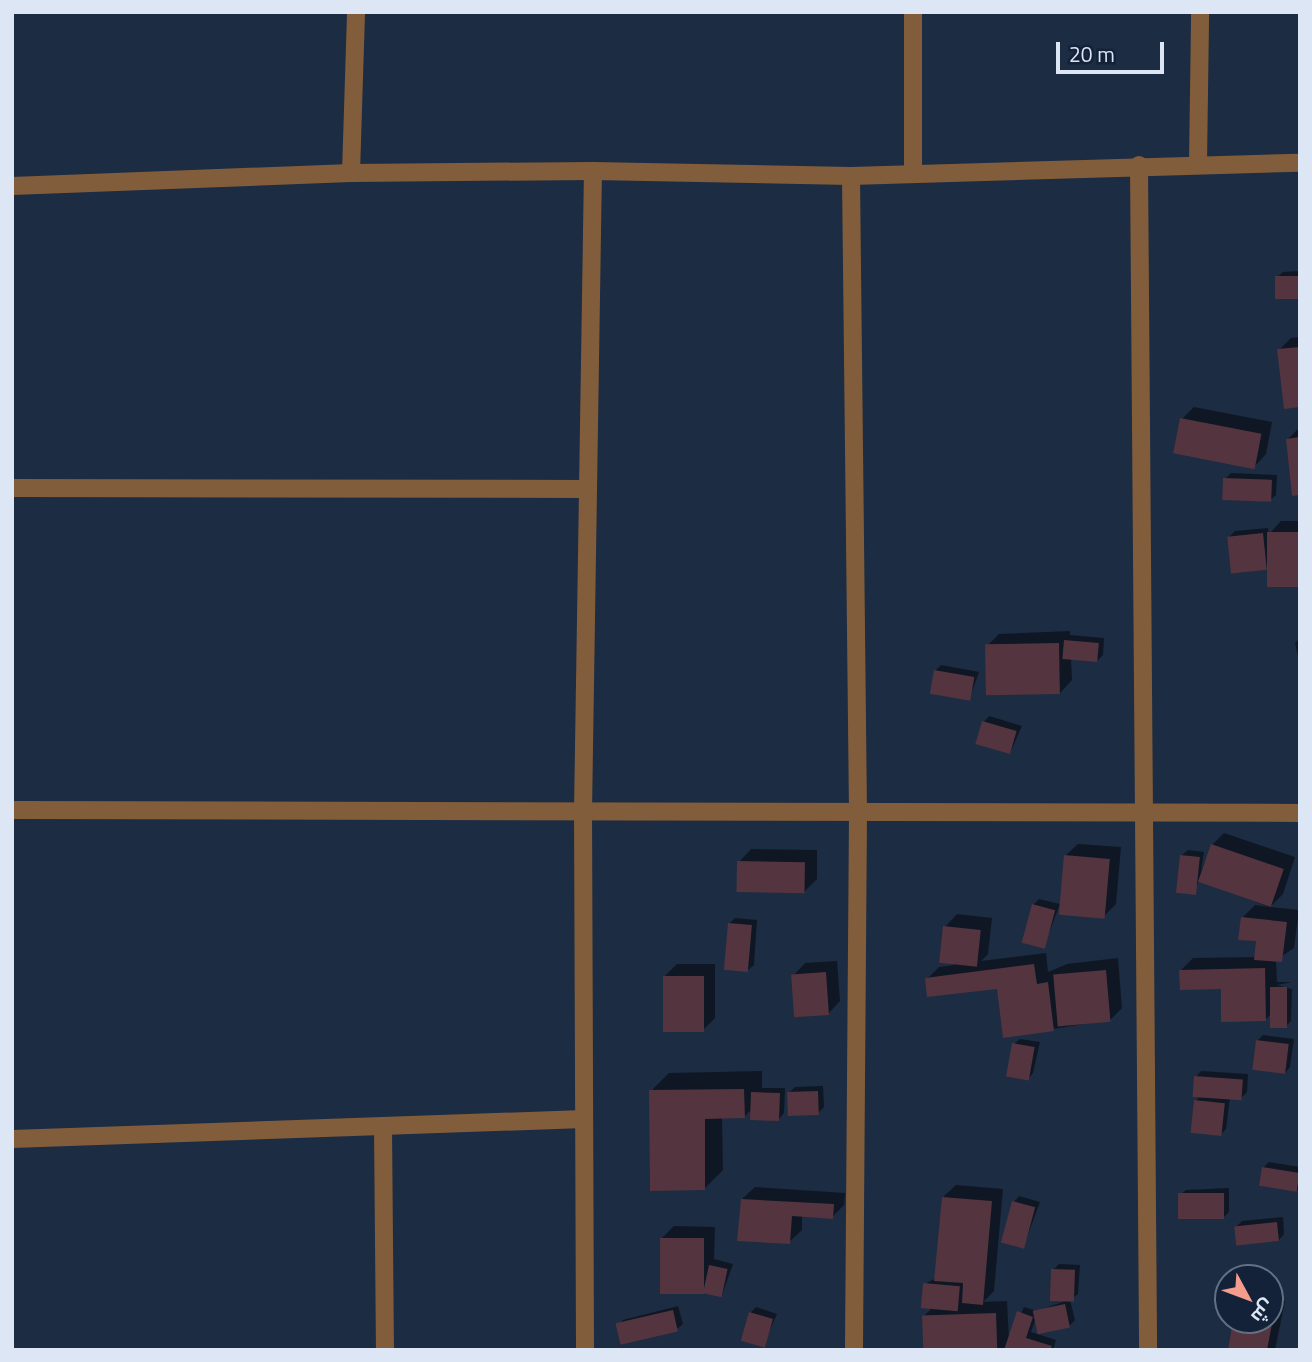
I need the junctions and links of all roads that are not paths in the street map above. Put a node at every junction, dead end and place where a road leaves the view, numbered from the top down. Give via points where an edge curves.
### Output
1 (356, 12) edge
2 (913, 12) edge
3 (1200, 12) edge
4 (1300, 163) edge
5 (1198, 164) junction
6 (1139, 165) junction
7 (593, 171) junction
8 (351, 173) junction
9 (913, 173) junction
10 (851, 176) junction
11 (12, 186) edge
12 (12, 488) edge
13 (587, 489) junction
14 (12, 810) edge
15 (583, 812) junction
16 (1300, 813) edge
17 (858, 814) junction
18 (1143, 816) junction
19 (584, 1119) junction
20 (383, 1126) junction
21 (12, 1139) edge
22 (385, 1350) edge
23 (585, 1350) edge
24 (854, 1350) edge
25 (1148, 1350) edge

1 - 8 street
2 - 9 street
3 - 5 street
4 - 5 street
5 - 6 street
6 - 9 street
6 - 18 street
7 - 8 street
7 - 10 street
7 - 13 street
8 - 11 street
9 - 10 street
10 - 17 street
12 - 13 street
13 - 15 street
14 - 15 street
15 - 17 street
15 - 19 street
16 - 18 street
17 - 18 street
17 - 24 street
18 - 25 street
19 - 20 street
19 - 23 street
20 - 21 street
20 - 22 street

